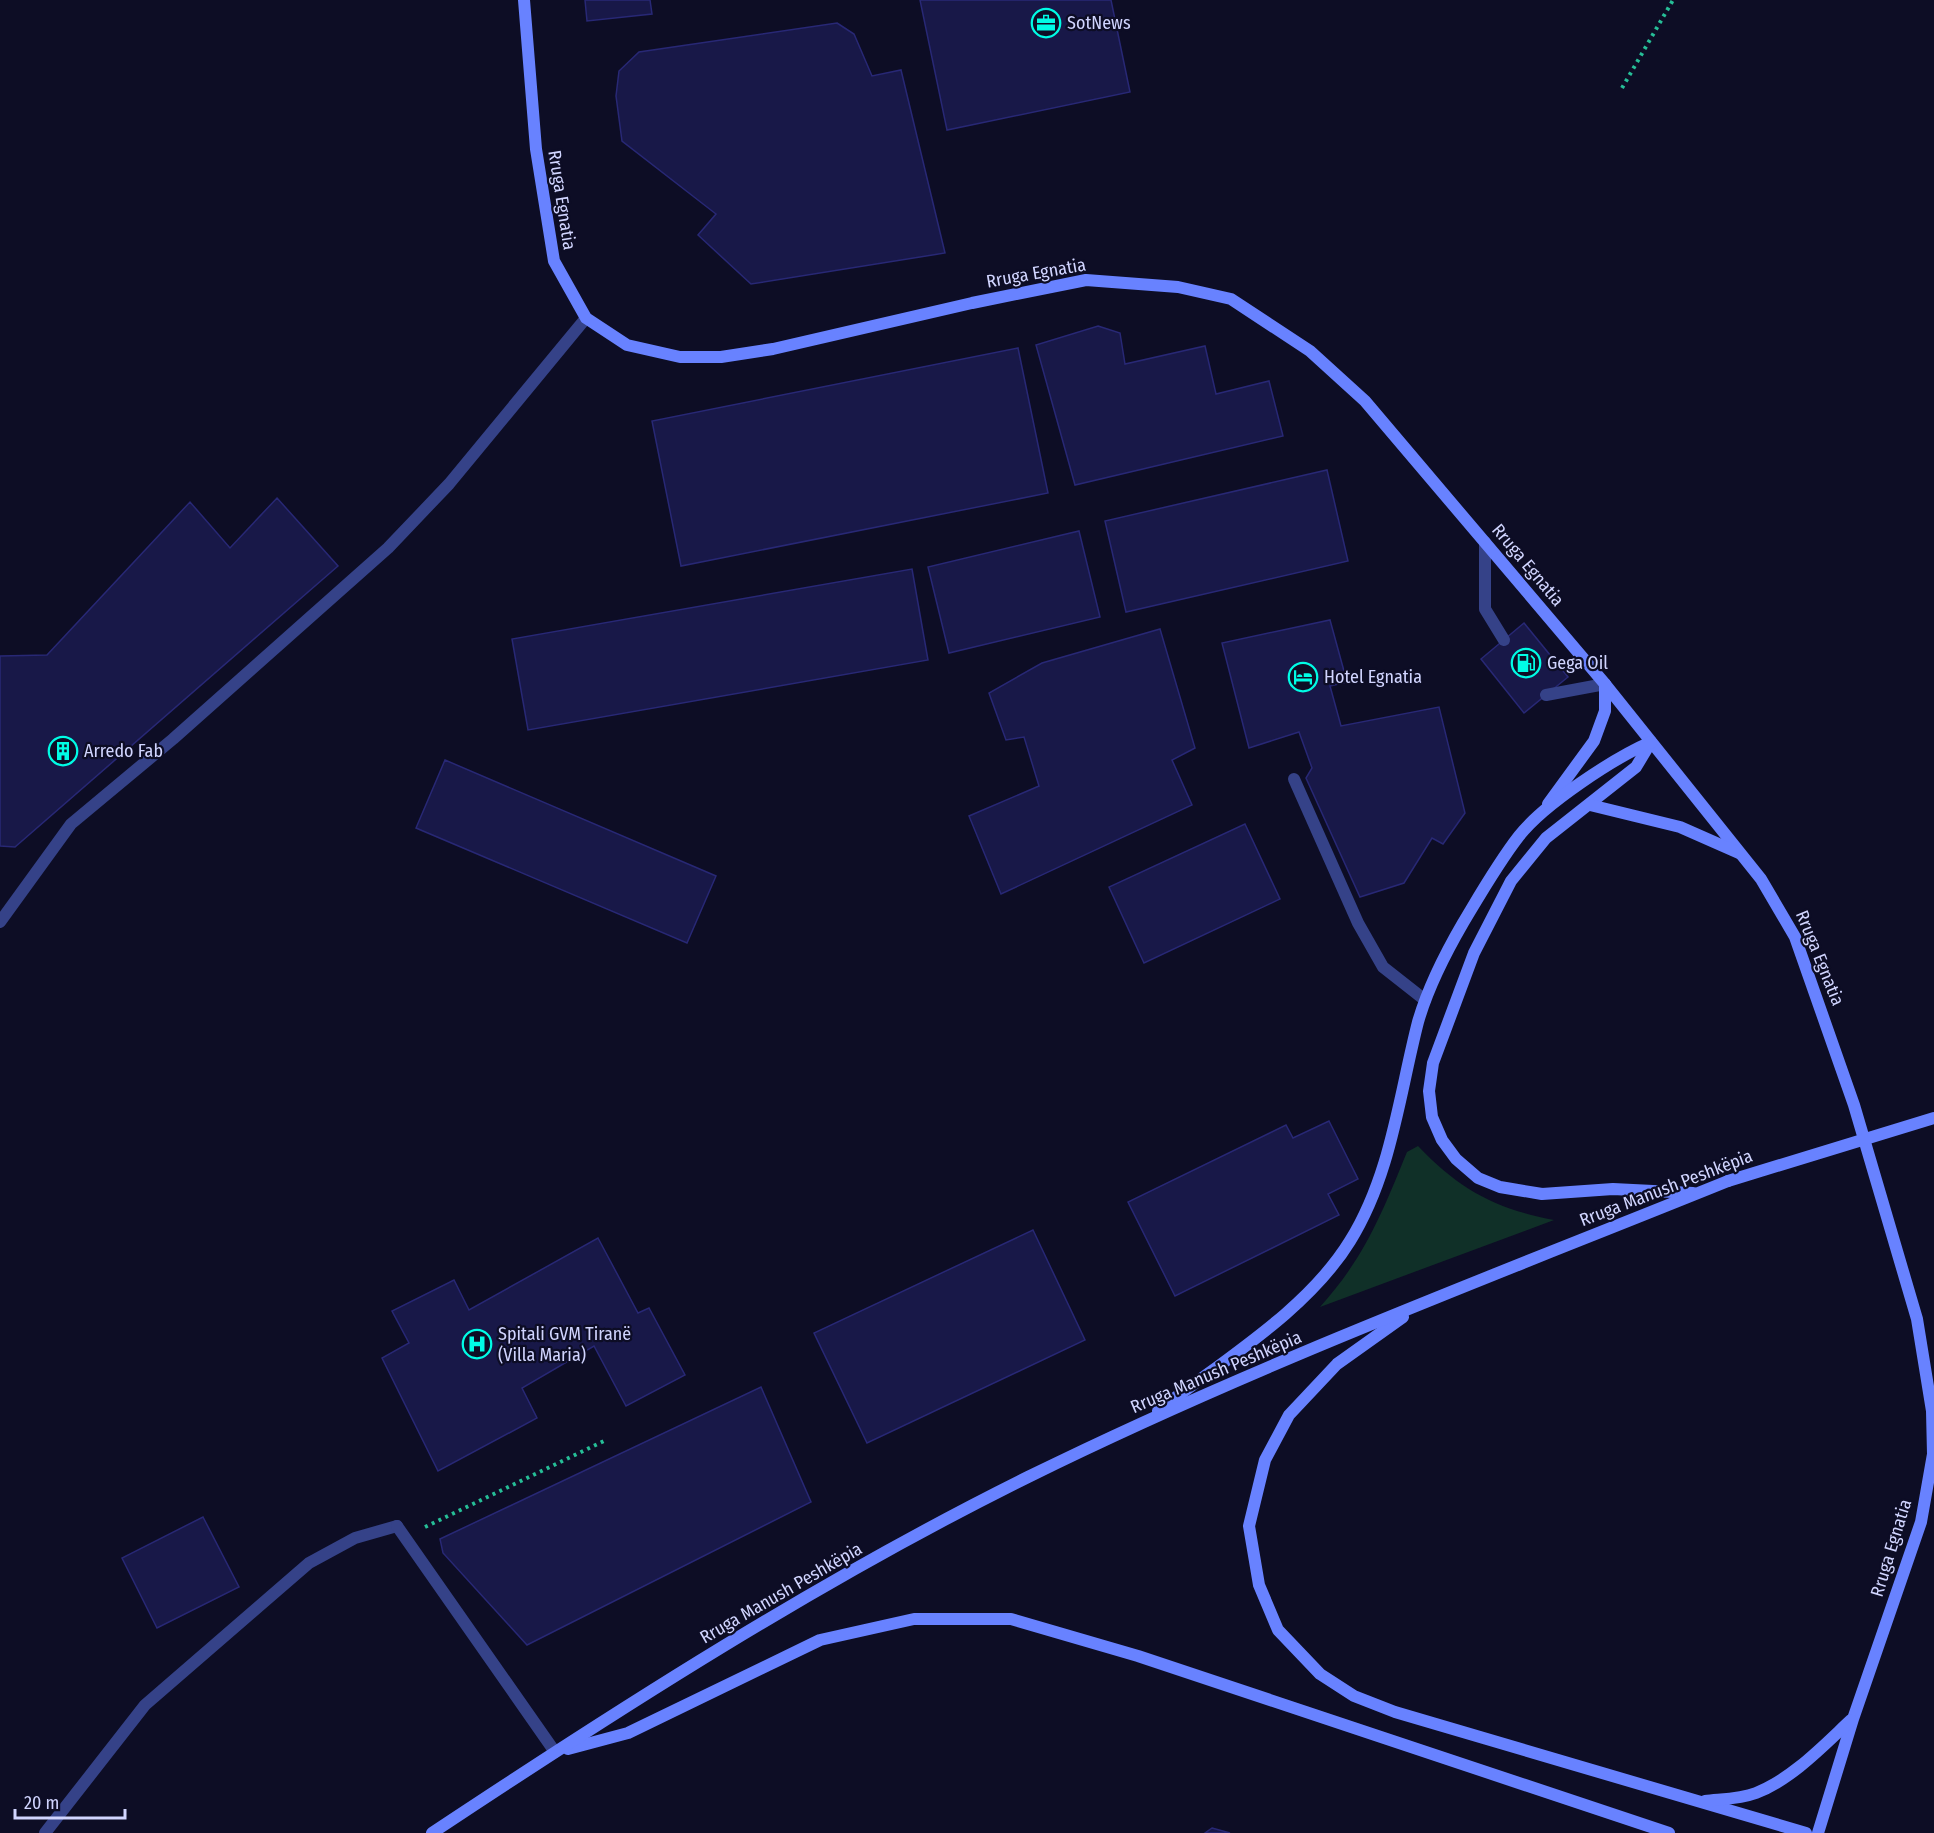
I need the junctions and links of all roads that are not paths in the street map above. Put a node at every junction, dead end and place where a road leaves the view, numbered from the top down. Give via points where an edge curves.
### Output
1 (524, 0) edge
2 (586, 318) junction
3 (1485, 542) junction
4 (1504, 640) dead end
5 (1605, 684) junction
6 (1546, 694) dead end
7 (1651, 742) junction
8 (1294, 779) dead end
9 (1590, 805) junction
10 (1542, 813) junction
11 (1743, 855) junction
12 (0, 921) edge
13 (1425, 1000) junction
14 (1934, 1118) edge
15 (1697, 1194) junction
16 (1424, 1302) junction
17 (1145, 1421) junction
18 (1852, 1719) junction
19 (555, 1752) junction
20 (1698, 1802) junction
21 (45, 1833) edge
22 (432, 1833) edge
23 (1669, 1833) edge
24 (1806, 1833) edge
25 (1818, 1833) edge

1 - 2 main road, Rruga Egnatia via 536,149 554,261
2 - 3 main road, Rruga Egnatia via 627,345 680,357 721,357 1086,280 1178,287 1231,299 1310,351 1365,401
2 - 12 street via 449,484 388,548 71,824
3 - 4 street via 1485,609
3 - 5 main road, Rruga Egnatia
5 - 6 street
5 - 7 main road, Rruga Egnatia
5 - 10 main road via 1605,711 1594,741
7 - 9 main road via 1636,767
7 - 10 main road via 1625,753
7 - 11 main road, Rruga Egnatia
8 - 13 street via 1358,923 1383,967
9 - 11 main road via 1680,827
9 - 15 main road via 1535,850 1499,902 1474,953 1433,1063 1429,1091 1432,1117 1456,1159 1478,1178 1500,1187 1542,1194 1613,1190
10 - 13 main road via 1496,866 1449,947
11 - 18 main road, Rruga Egnatia via 1778,904 1811,978 1854,1105 1904,1272 1926,1362 1933,1454 1922,1522
13 - 17 main road via 1386,1158 1371,1201 1350,1242 1285,1315
14 - 15 main road, Rruga Manush Peshkëpia, bridge
15 - 16 main road, Rruga Manush Peshkëpia
16 - 17 main road, Rruga Manush Peshkëpia
16 - 20 main road via 1337,1364 1289,1415 1264,1460 1249,1526 1259,1586 1278,1630 1320,1674 1354,1696 1395,1712
17 - 19 main road, Rruga Manush Peshkëpia via 1024,1479 739,1635
18 - 20 main road via 1810,1757 1757,1792
18 - 25 main road, Rruga Egnatia
19 - 21 street via 400,1532 355,1538 309,1563 153,1698
19 - 22 main road, Rruga Manush Peshkëpia
19 - 23 main road via 628,1733 820,1640 914,1619 1011,1619 1138,1656
20 - 24 main road

